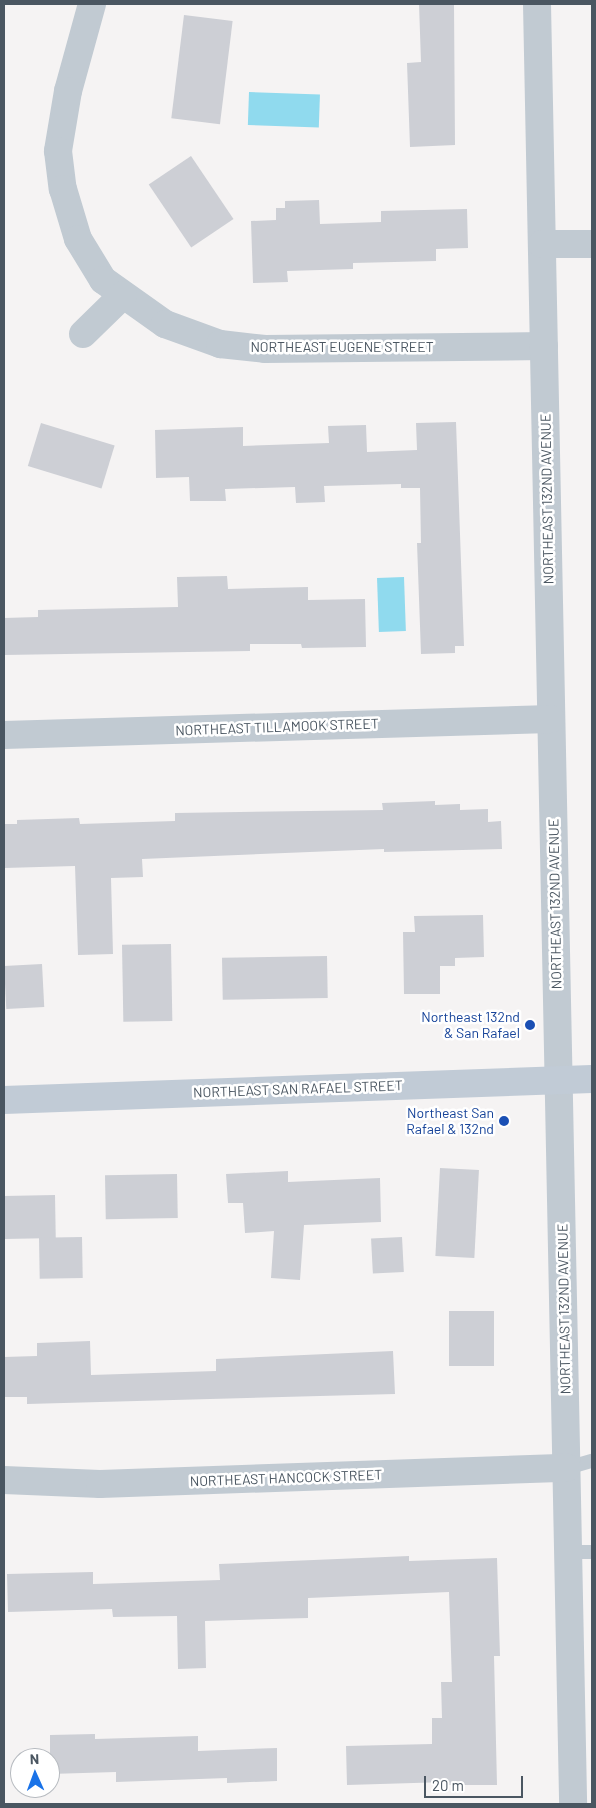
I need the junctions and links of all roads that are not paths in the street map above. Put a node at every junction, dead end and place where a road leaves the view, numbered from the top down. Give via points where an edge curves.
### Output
1 (92, 4) edge
2 (537, 4) edge
3 (542, 244) junction
4 (592, 244) edge
5 (123, 295) junction
6 (83, 334) dead end
7 (544, 346) junction
8 (551, 719) junction
9 (4, 736) edge
10 (592, 1079) edge
11 (559, 1081) junction
12 (4, 1100) edge
13 (580, 1465) edge
14 (4, 1480) edge
15 (581, 1552) edge
16 (574, 1804) edge

1 - 5 street, NORTHEAST EUGENE STREET via 68,91 58,151 63,190 78,239 103,280
2 - 3 street, NORTHEAST 132ND AVENUE
3 - 4 street
3 - 7 street, NORTHEAST 132ND AVENUE
5 - 6 street
5 - 7 street, NORTHEAST EUGENE STREET via 165,324 220,344 265,349
7 - 8 street, NORTHEAST 132ND AVENUE
8 - 9 street, NORTHEAST TILLAMOOK STREET
8 - 11 street, NORTHEAST 132ND AVENUE
10 - 11 street, NORTHEAST SAN RAFAEL STREET
11 - 12 street, NORTHEAST SAN RAFAEL STREET
11 - 13 street, NORTHEAST 132ND AVENUE
13 - 14 street, NORTHEAST HANCOCK STREET via 100,1484
13 - 15 street, NORTHEAST 132ND AVENUE
15 - 16 street, NORTHEAST 132ND AVENUE

